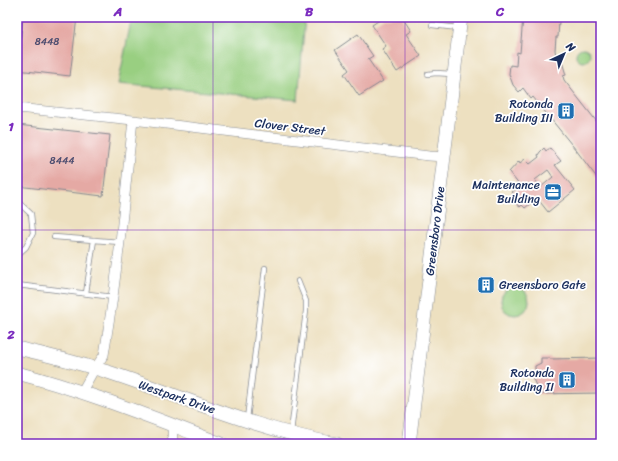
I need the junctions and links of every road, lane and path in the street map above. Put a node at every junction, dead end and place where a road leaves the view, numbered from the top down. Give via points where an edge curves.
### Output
1 (460, 23) edge
2 (432, 25) dead end
3 (428, 74) dead end
4 (454, 74) junction
5 (17, 108) edge
6 (133, 120) junction
7 (444, 157) junction
8 (17, 201) edge
9 (54, 237) dead end
10 (94, 240) junction
11 (120, 242) junction
12 (17, 255) edge
13 (265, 268) dead end
14 (298, 281) dead end
15 (17, 285) edge
16 (86, 293) junction
17 (113, 297) junction
18 (17, 348) edge
19 (95, 368) junction
20 (17, 373) edge
21 (81, 393) junction
22 (247, 420) junction
23 (172, 425) junction
24 (290, 434) junction
25 (173, 444) edge
26 (222, 444) edge
27 (337, 444) edge
28 (409, 444) edge

1 - 2 lane
1 - 4 main road, Greensboro Drive
3 - 4 lane
4 - 7 main road, Greensboro Drive
5 - 6 street, Clover Street
6 - 7 street, Clover Street
6 - 11 street
7 - 28 main road, Greensboro Drive
8 - 12 lane via 31,214 34,233 26,247
9 - 10 lane
10 - 11 lane
10 - 16 lane
11 - 17 street
13 - 22 lane
14 - 24 lane via 306,301 306,311
15 - 16 lane
16 - 17 lane
17 - 19 street via 104,355
18 - 19 main road, Westpark Drive
19 - 21 street
19 - 22 main road, Westpark Drive
20 - 21 main road
21 - 23 main road
22 - 24 main road, Westpark Drive
23 - 25 street
23 - 26 main road
24 - 27 main road, Westpark Drive

